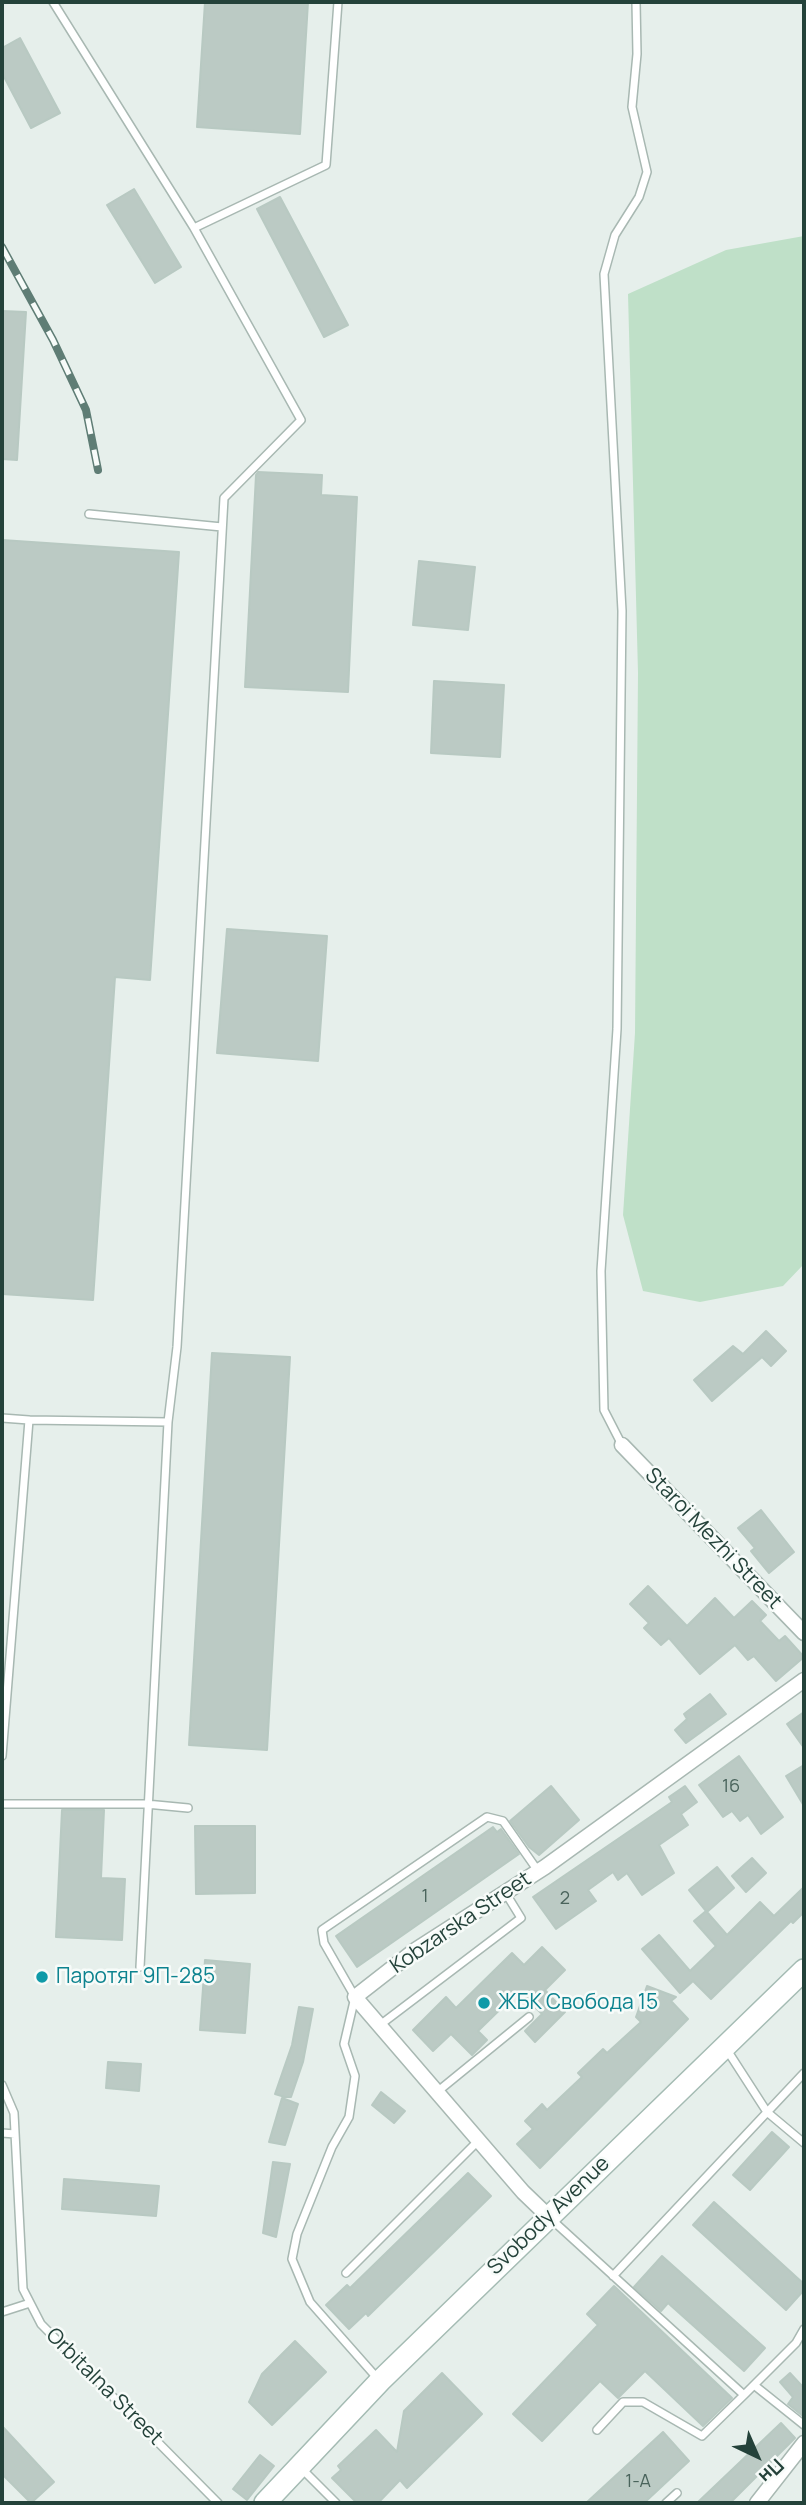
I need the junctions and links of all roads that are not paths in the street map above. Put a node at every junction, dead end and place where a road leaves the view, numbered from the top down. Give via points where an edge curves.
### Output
1 (53, 2) edge
2 (338, 2) edge
3 (636, 2) edge
4 (194, 228) junction
5 (89, 514) dead end
6 (222, 527) junction
7 (2, 1418) edge
8 (29, 1420) junction
9 (167, 1422) junction
10 (622, 1445) joint
11 (804, 1633) edge
12 (804, 1680) edge
13 (2, 1756) edge
14 (2, 1804) edge
15 (146, 1804) junction
16 (188, 1808) dead end
17 (538, 1871) junction
18 (505, 1892) junction
19 (139, 1967) dead end
20 (802, 1978) edge
21 (355, 1997) junction
22 (528, 2017) dead end
23 (379, 2026) junction
24 (724, 2047) junction
25 (804, 2073) edge
26 (2, 2085) edge
27 (437, 2092) junction
28 (767, 2112) junction
29 (2, 2133) edge
30 (15, 2134) junction
31 (479, 2140) junction
32 (804, 2143) edge
33 (548, 2216) junction
34 (346, 2273) dead end
35 (613, 2276) junction
36 (30, 2303) junction
37 (2, 2312) edge
38 (804, 2329) edge
39 (380, 2381) junction
40 (754, 2385) junction
41 (744, 2395) junction
42 (804, 2425) edge
43 (597, 2430) dead end
44 (804, 2443) edge
45 (299, 2466) junction
46 (677, 2493) dead end
47 (218, 2503) edge
48 (265, 2503) edge
49 (280, 2503) edge
50 (336, 2503) edge
51 (666, 2503) edge
52 (757, 2503) edge

1 - 4 lane
2 - 4 lane via 326,165
3 - 10 lane via 632,107 647,173 639,197 615,235 604,274 622,611 617,1029 601,1270 604,1410
4 - 6 lane via 301,420 224,498
5 - 6 lane
6 - 9 lane via 178,1334
7 - 8 lane
8 - 9 lane
8 - 13 lane
9 - 15 lane
10 - 11 street, Staroi Mezhi Street
12 - 17 street, Kobzarska Street
14 - 15 lane
15 - 16 lane
15 - 19 lane
17 - 18 street, Kobzarska Street
17 - 21 lane via 503,1821 487,1817 322,1930 324,1943
18 - 21 street, Kobzarska Street via 414,1951
18 - 23 lane via 521,1918
20 - 24 main road, Svobody Avenue
21 - 23 street
21 - 39 lane via 344,2044 355,2076 349,2117 297,2234 292,2259 310,2302
22 - 27 lane
23 - 27 street
24 - 28 lane
24 - 33 main road, Svobody Avenue
25 - 28 lane
26 - 30 lane, Orbitalna Street via 14,2113
27 - 31 street
28 - 32 lane
28 - 35 lane
29 - 30 lane
30 - 36 lane, Orbitalna Street via 23,2288
31 - 33 street
31 - 34 lane
33 - 35 lane
33 - 39 main road, Svobody Avenue
35 - 41 lane
36 - 37 lane
36 - 47 lane, Orbitalna Street via 41,2324
38 - 40 lane
39 - 45 main road, Svobody Avenue
40 - 41 lane
40 - 42 lane
41 - 43 lane via 702,2436 643,2402 623,2402
44 - 52 street
45 - 48 main road, Svobody Avenue
45 - 49 main road, Svobody Avenue
45 - 50 lane
46 - 51 lane

